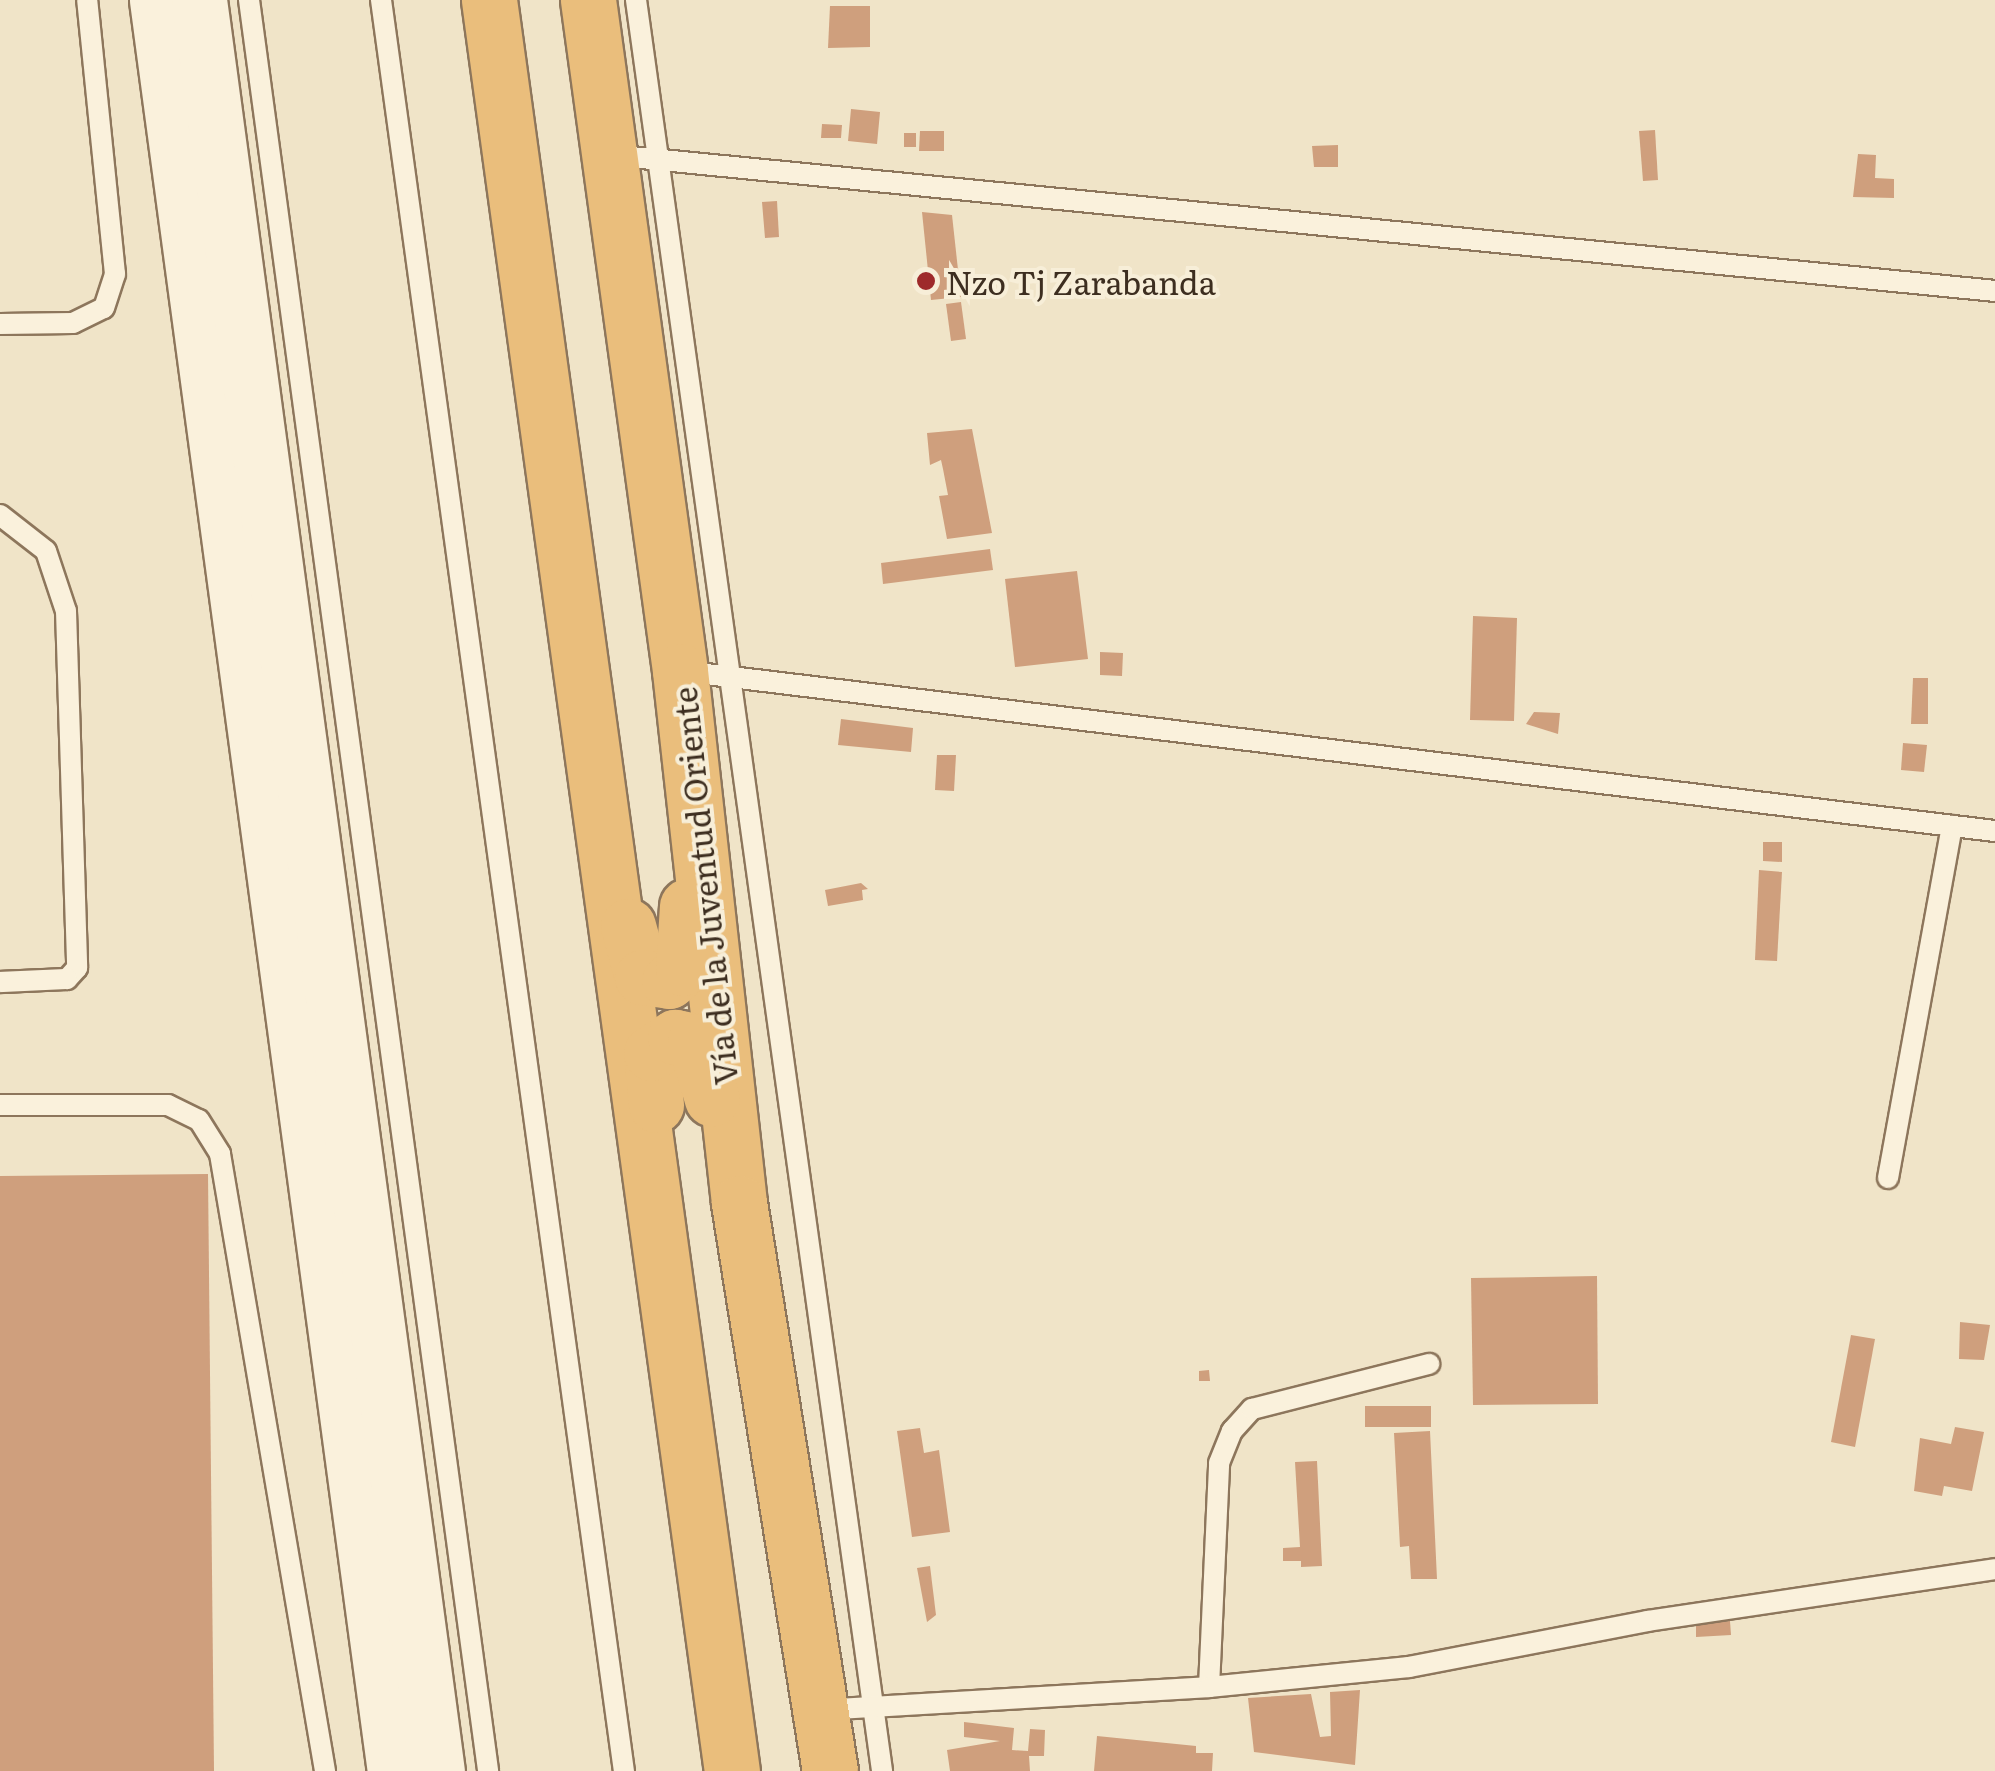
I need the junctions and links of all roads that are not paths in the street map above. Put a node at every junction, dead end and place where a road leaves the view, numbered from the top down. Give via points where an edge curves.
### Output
1 (86, 0) edge
2 (156, 0) edge
3 (200, 0) edge
4 (249, 0) edge
5 (381, 0) edge
6 (489, 0) edge
7 (588, 0) edge
8 (636, 0) edge
9 (634, 158) junction
10 (1995, 291) edge
11 (0, 324) edge
12 (0, 515) edge
13 (705, 674) junction
14 (698, 826) junction
15 (1952, 826) junction
16 (1995, 831) edge
17 (603, 842) junction
18 (0, 982) edge
19 (0, 1105) edge
20 (1888, 1178) dead end
21 (739, 1203) junction
22 (656, 1217) junction
23 (1429, 1364) dead end
24 (1995, 1569) edge
25 (1209, 1687) junction
26 (847, 1707) junction
27 (325, 1771) edge
28 (396, 1771) edge
29 (437, 1771) edge
30 (488, 1771) edge
31 (624, 1771) edge
32 (732, 1771) edge
33 (830, 1771) edge
34 (882, 1771) edge

1 - 11 lane via 115,274 104,308 73,323
2 - 28 main road
3 - 29 main road
4 - 30 lane
5 - 31 lane
6 - 17 highway
7 - 9 highway, Vía de la Juventud Oriente
8 - 9 lane
9 - 10 lane
9 - 13 highway, Vía de la Juventud Oriente
12 - 18 lane via 46,551 66,611 78,968 66,980
13 - 14 highway, Vía de la Juventud Oriente
13 - 15 lane
13 - 26 lane
14 - 17 highway via 683,968 662,984 650,983 638,968
14 - 21 highway, Vía de la Juventud Oriente
15 - 16 lane
15 - 20 lane
17 - 22 highway
19 - 27 lane via 168,1105 200,1120 220,1154
21 - 22 highway via 703,1056 694,1041 674,1038 651,1054 665,1182
21 - 26 highway, Vía de la Juventud Oriente
22 - 32 highway
23 - 25 lane via 1252,1409 1232,1431 1219,1463
24 - 25 lane via 1648,1620 1409,1667
25 - 26 lane
26 - 33 highway, Vía de la Juventud Oriente
26 - 34 lane

